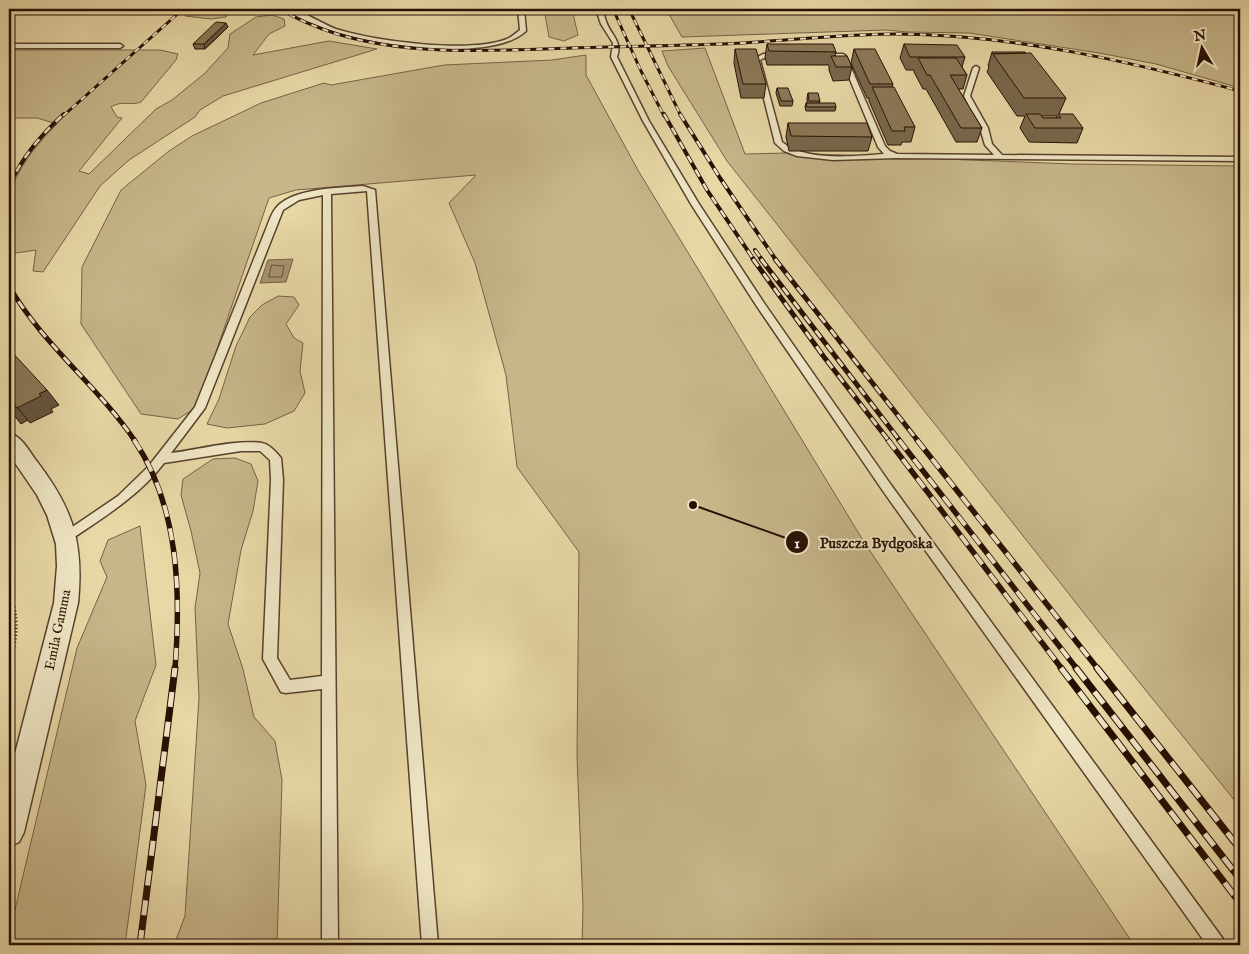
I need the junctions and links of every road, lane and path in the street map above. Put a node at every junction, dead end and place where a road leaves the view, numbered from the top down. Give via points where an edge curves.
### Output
1 (13, 9) edge
2 (289, 9) edge
3 (521, 9) edge
4 (599, 9) edge
5 (9, 12) edge
6 (9, 46) edge
7 (120, 46) dead end
8 (793, 56) edge
9 (813, 56) edge
10 (976, 68) dead end
11 (896, 156) junction
12 (999, 156) junction
13 (1240, 159) edge
14 (327, 193) junction
15 (9, 440) edge
16 (162, 459) junction
17 (66, 538) junction
18 (9, 594) edge
19 (9, 667) edge
20 (330, 680) junction
21 (9, 832) edge
22 (330, 945) edge
23 (430, 945) edge
24 (1217, 945) edge

1 - 5 path
2 - 3 lane via 309,20 357,35 466,47 499,45 517,38 523,31
4 - 24 lane via 614,38 617,49 614,57 646,120 751,290 887,488
6 - 7 lane
8 - 11 lane via 757,59 782,148 815,157
9 - 11 lane via 843,56 882,147
10 - 12 lane via 968,96 984,128 988,145
11 - 12 lane
12 - 13 lane
14 - 16 lane via 298,198 279,209 200,408
14 - 20 lane
14 - 23 lane via 363,188 372,190
15 - 17 street, Emila Gamma via 44,484
16 - 17 lane via 122,499
16 - 20 lane via 241,447 262,447 275,458 277,480 270,659 286,687
17 - 21 street, Emila Gamma via 66,603
18 - 19 path via 16,605 17,642
20 - 22 lane

